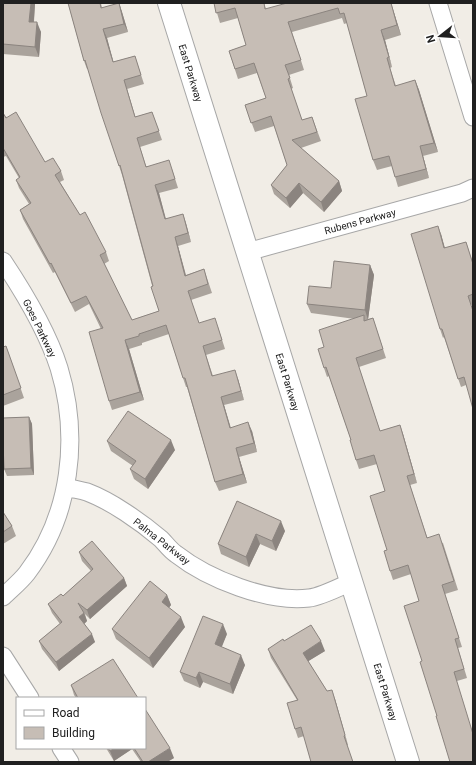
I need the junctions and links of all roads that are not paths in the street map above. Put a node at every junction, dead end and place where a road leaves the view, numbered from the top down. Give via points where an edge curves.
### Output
1 (169, 3) edge
2 (438, 3) edge
3 (473, 117) edge
4 (473, 188) edge
5 (248, 252) junction
6 (3, 261) edge
7 (66, 487) junction
8 (351, 582) junction
9 (3, 596) edge
10 (3, 656) edge
11 (29, 697) edge
12 (62, 749) edge
13 (70, 762) edge
14 (408, 762) edge

1 - 5 street, East Parkway
2 - 3 street
4 - 5 street, Rubens Parkway
5 - 8 street, East Parkway
6 - 7 street, Goes Parkway via 43,329 59,367 69,427 70,461
7 - 8 street, Palma Parkway via 106,500 154,534 175,554 211,575 248,591 290,599 310,598
7 - 9 street, Goes Parkway via 56,522 38,557 26,574
8 - 14 street, East Parkway
10 - 11 street
12 - 13 street

